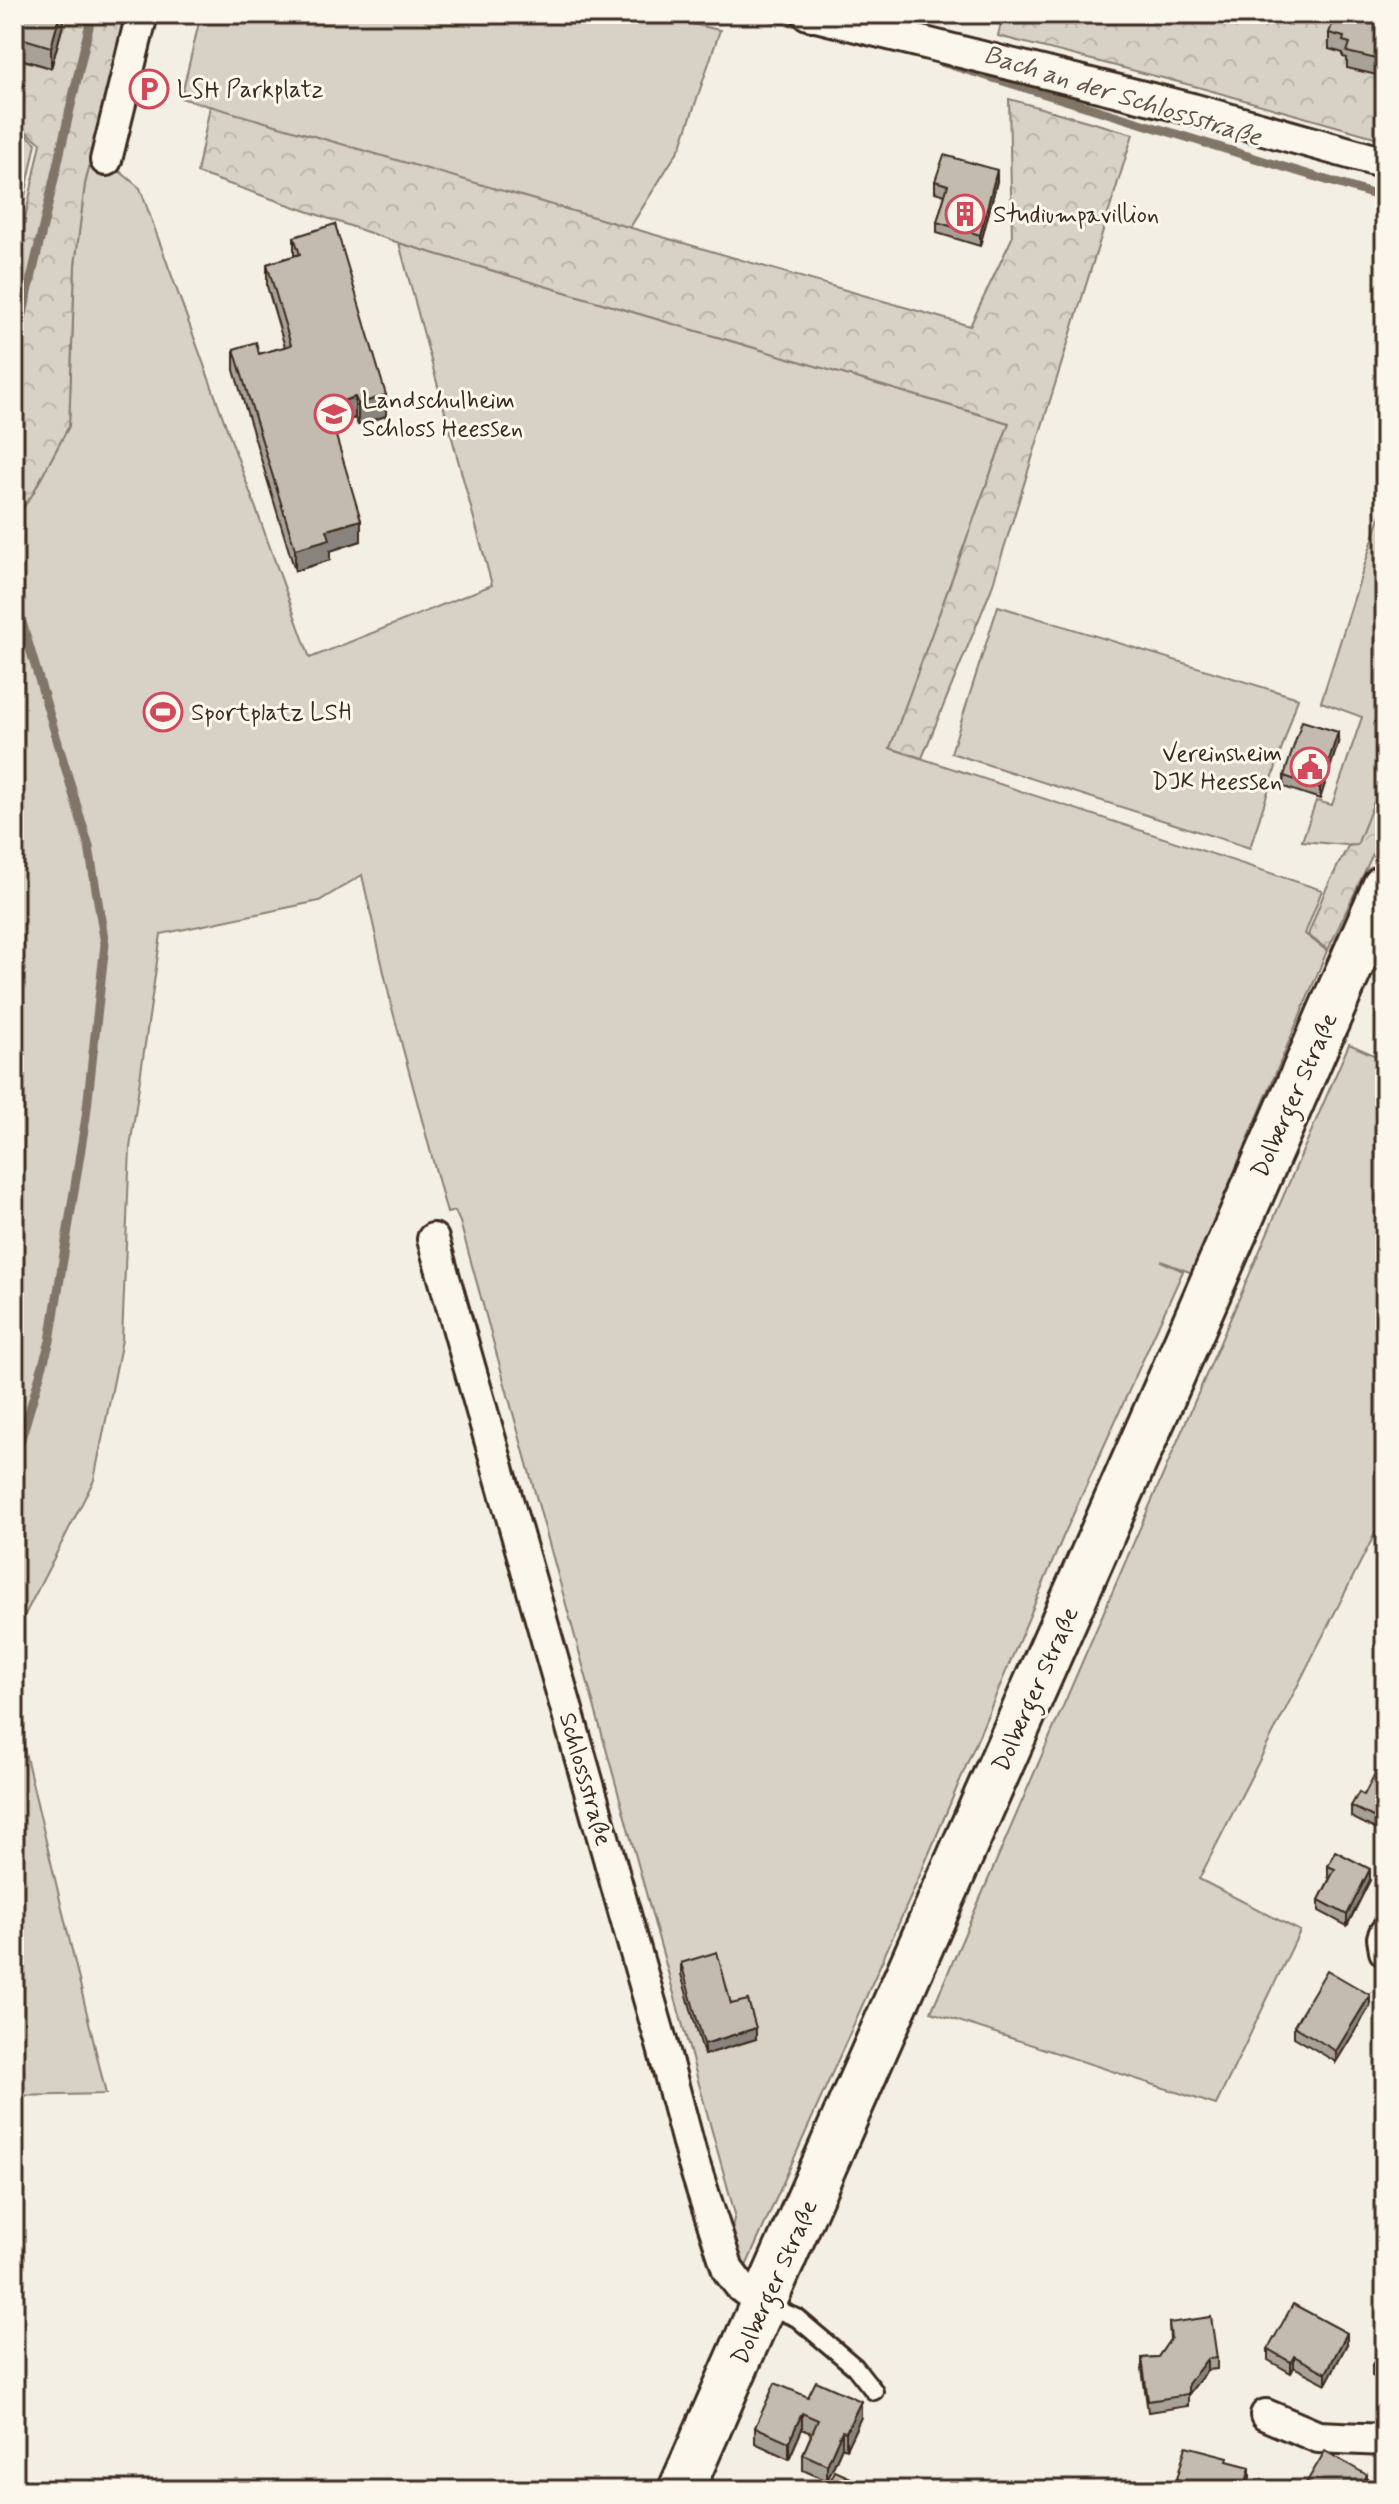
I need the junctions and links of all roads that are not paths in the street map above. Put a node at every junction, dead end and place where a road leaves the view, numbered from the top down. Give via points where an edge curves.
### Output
1 (142, 14) edge
2 (808, 14) edge
3 (106, 160) dead end
4 (1385, 163) edge
5 (1385, 887) edge
6 (433, 1239) dead end
7 (1385, 1933) edge
8 (1385, 1951) edge
9 (764, 2304) junction
10 (874, 2391) dead end
11 (1266, 2415) dead end
12 (1385, 2440) edge
13 (681, 2490) edge

1 - 3 street
2 - 4 street via 1192,109
5 - 9 main road, Dolberger Straße
6 - 9 street, Schlossstraße via 692,2158 728,2270
7 - 8 street
9 - 10 lane via 797,2318 855,2367
9 - 13 main road, Dolberger Straße
11 - 12 street via 1318,2437

